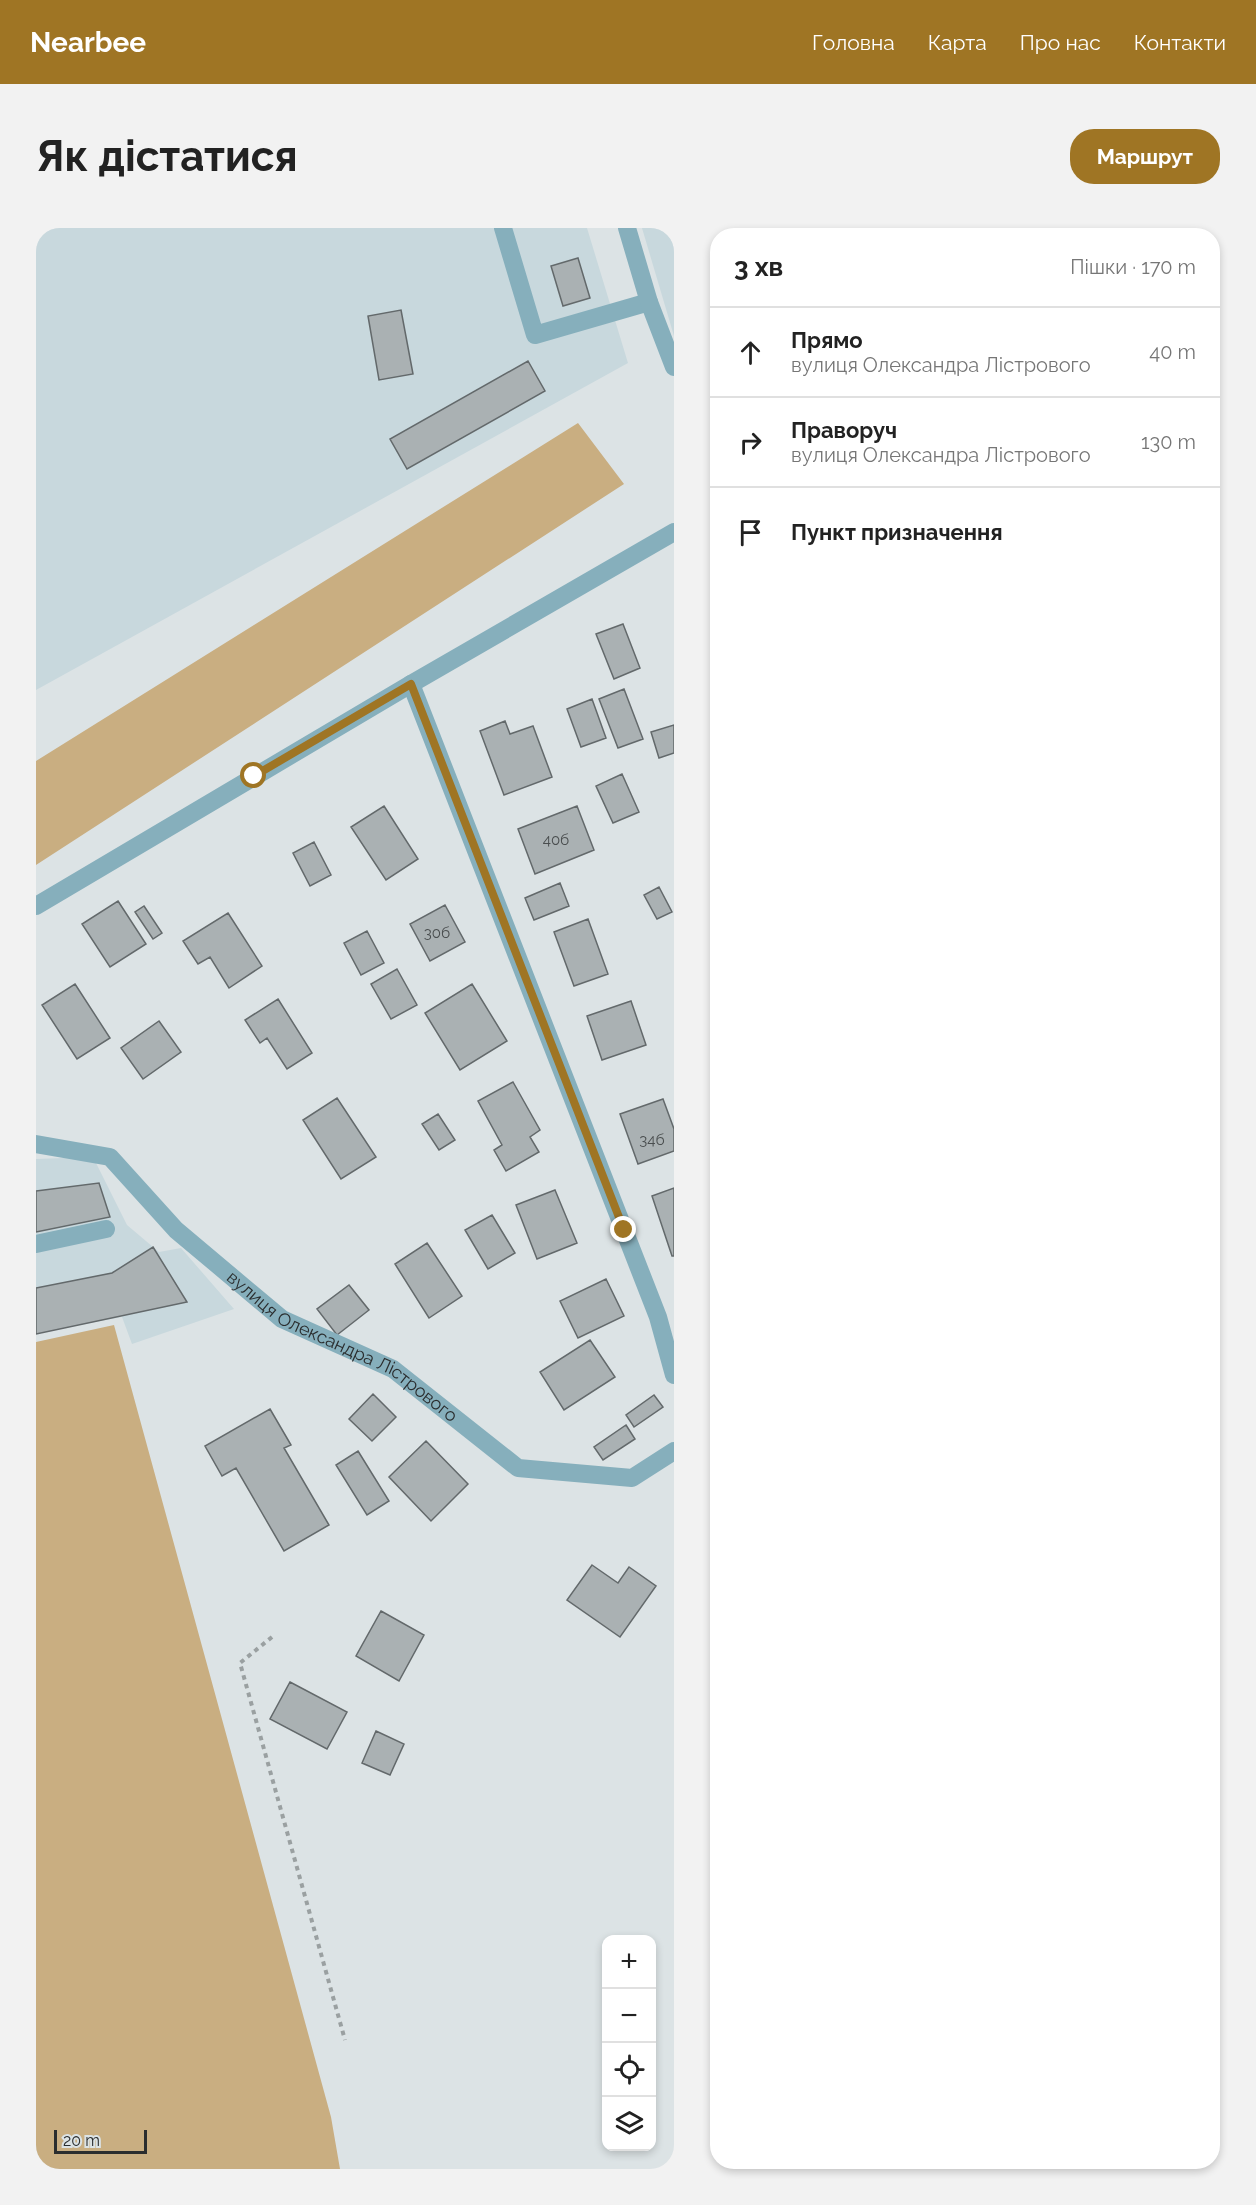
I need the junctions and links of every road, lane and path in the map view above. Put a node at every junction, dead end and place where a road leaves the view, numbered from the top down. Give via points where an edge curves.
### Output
1 (503, 228) edge
2 (627, 228) edge
3 (649, 302) junction
4 (674, 367) edge
5 (674, 532) edge
6 (411, 684) junction
7 (36, 906) edge
8 (36, 1144) edge
9 (106, 1229) dead end
10 (36, 1244) edge
11 (674, 1375) edge
12 (674, 1451) edge
13 (272, 1637) dead end
14 (345, 2040) dead end

1 - 3 street via 535,335
2 - 3 street
3 - 4 street
5 - 6 street
6 - 7 street
6 - 11 street via 658,1317
8 - 12 street, вулиця Олександра Лістрового via 110,1157 177,1230 282,1319 393,1369 518,1468 632,1478
9 - 10 street
13 - 14 path via 240,1663

